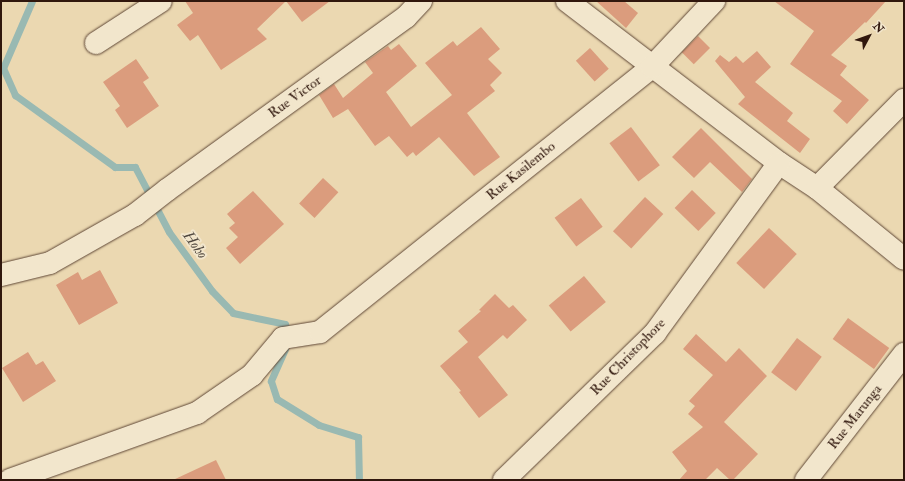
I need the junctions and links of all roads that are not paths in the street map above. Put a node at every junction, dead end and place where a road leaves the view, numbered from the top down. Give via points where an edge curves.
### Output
1 (161, 1) edge
2 (421, 1) edge
3 (566, 1) edge
4 (714, 1) edge
5 (96, 43) dead end
6 (652, 67) junction
7 (904, 100) edge
8 (779, 163) junction
9 (817, 188) junction
10 (904, 259) edge
11 (1, 275) edge
12 (904, 354) edge
13 (10, 480) edge
14 (504, 480) edge
15 (806, 480) edge

1 - 5 street
2 - 11 street, Rue Victor via 406,17 135,215 50,263
3 - 6 street
4 - 6 street, Rue Kasilembo
6 - 8 street
6 - 13 street, Rue Kasilembo via 320,332 283,338 252,375 197,413
7 - 9 street
8 - 9 street
8 - 14 street, Rue Christophore via 655,333
9 - 10 street
12 - 15 street, Rue Marunga

